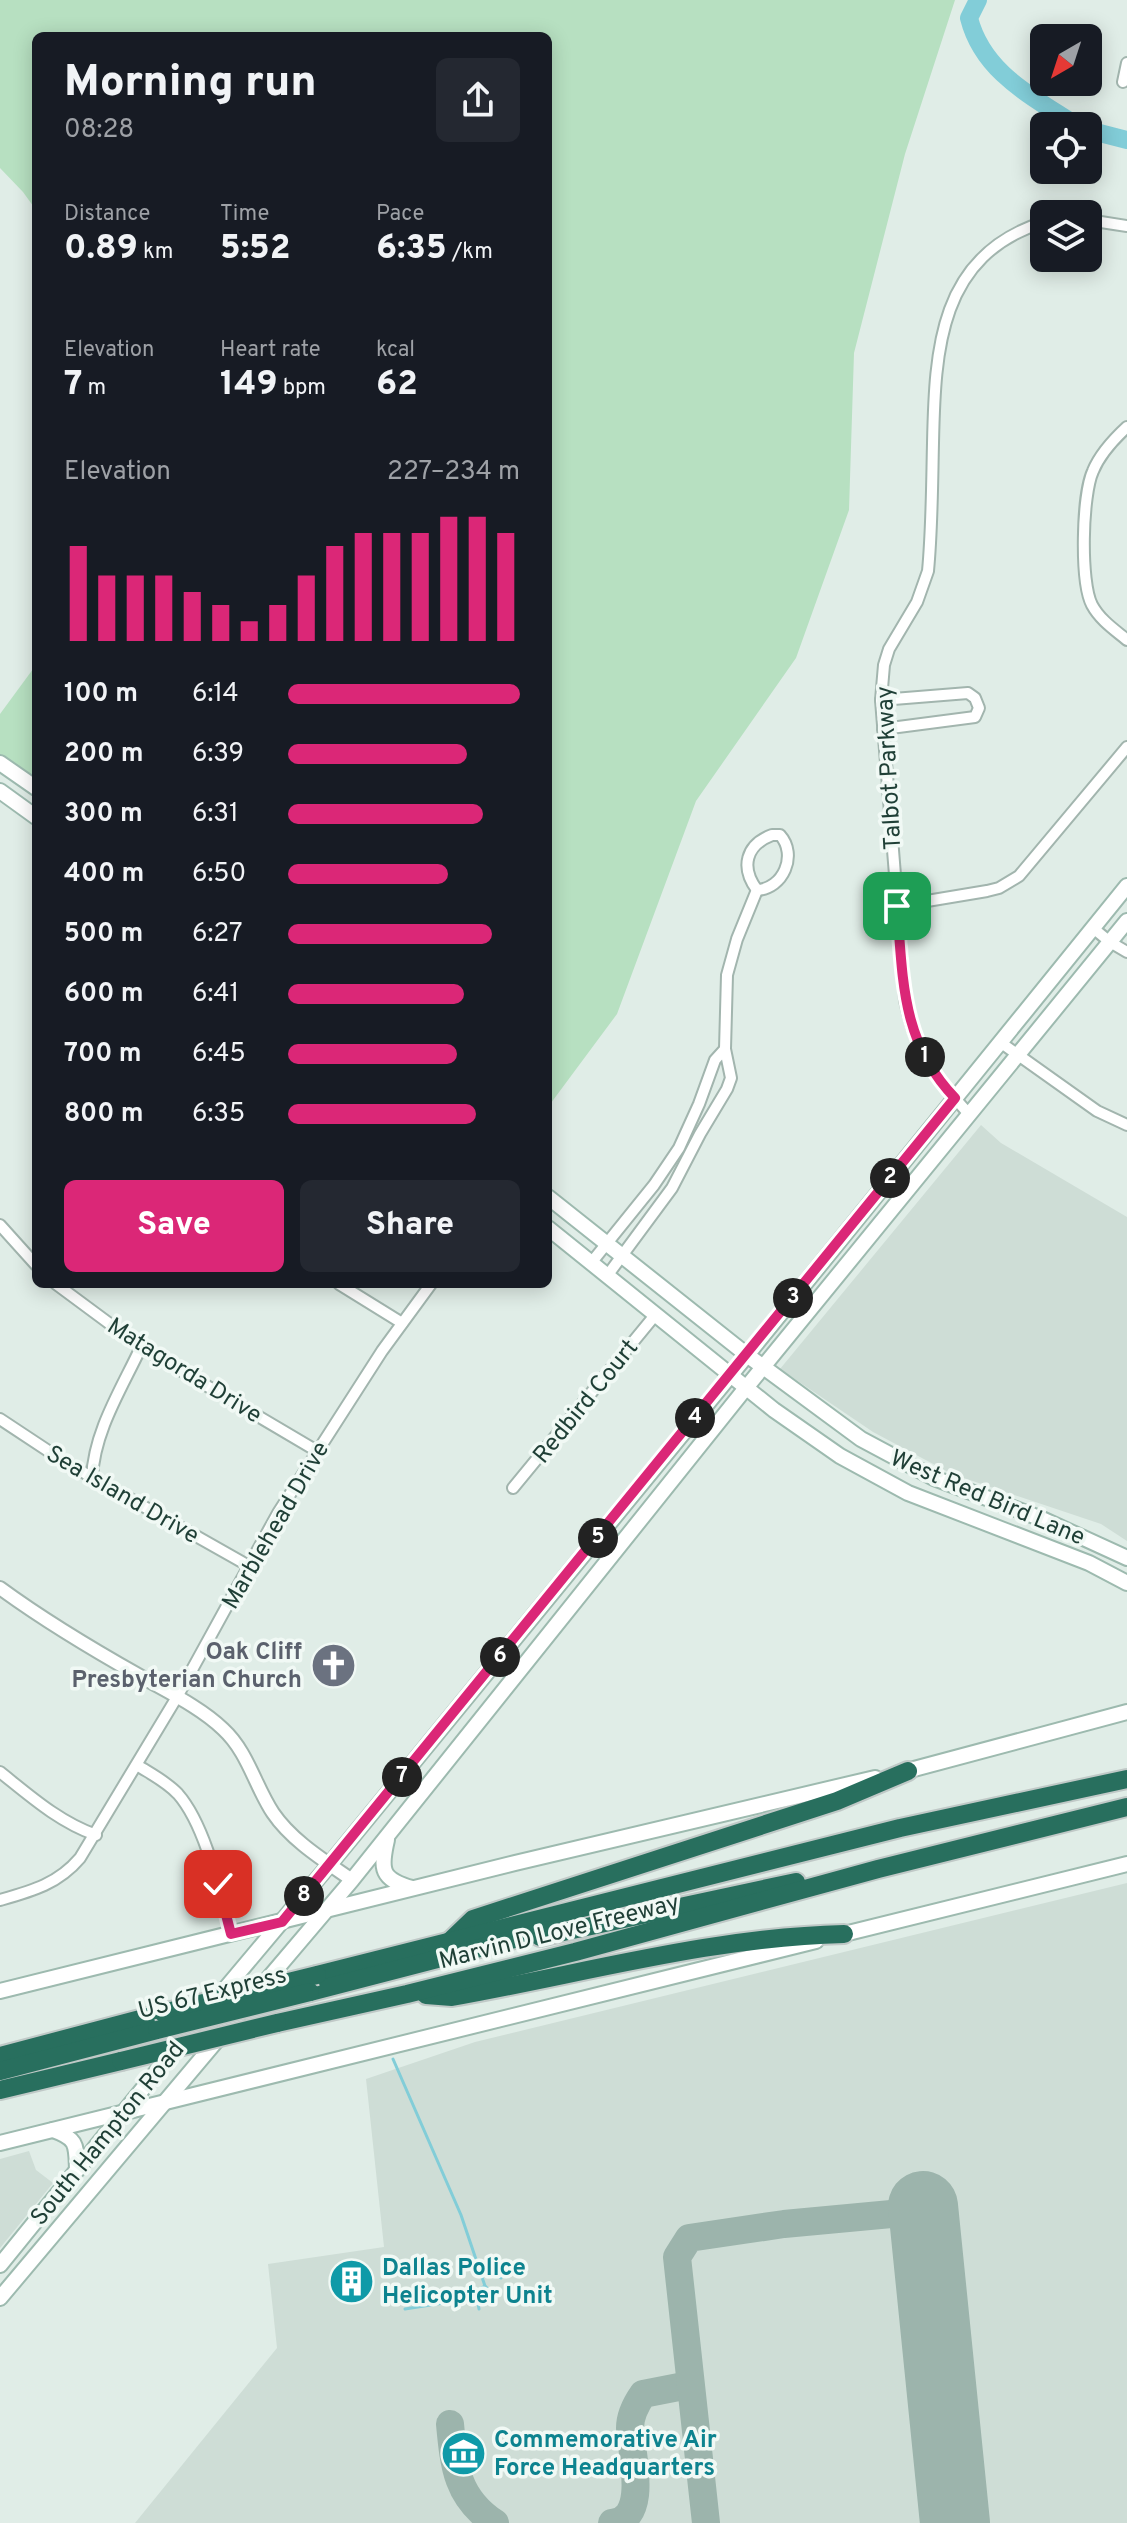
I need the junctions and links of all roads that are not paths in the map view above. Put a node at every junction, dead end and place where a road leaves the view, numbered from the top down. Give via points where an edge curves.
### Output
1 (1127, 63) edge
2 (1123, 82) dead end
3 (1102, 222) edge
4 (1127, 226) edge
5 (1030, 227) edge
6 (1127, 427) edge
7 (1127, 640) edge
8 (881, 700) junction
9 (883, 729) junction
10 (1127, 747) edge
11 (0, 763) edge
12 (32, 785) edge
13 (0, 791) edge
14 (32, 814) edge
15 (1127, 886) edge
16 (757, 890) junction
17 (897, 906) junction
18 (1127, 921) edge
19 (1093, 928) junction
20 (1110, 942) junction
21 (1127, 952) edge
22 (1000, 1042) junction
23 (725, 1049) junction
24 (1018, 1055) junction
25 (955, 1098) junction
26 (699, 1104) junction
27 (718, 1106) junction
28 (969, 1114) junction
29 (1127, 1125) edge
30 (681, 1143) junction
31 (693, 1146) junction
32 (654, 1185) junction
33 (667, 1195) junction
34 (552, 1200) edge
35 (0, 1225) edge
36 (552, 1231) edge
37 (607, 1244) junction
38 (622, 1256) junction
39 (32, 1261) edge
40 (591, 1263) junction
41 (607, 1276) junction
42 (61, 1288) edge
43 (345, 1288) edge
44 (428, 1288) edge
45 (656, 1314) junction
46 (402, 1323) junction
47 (141, 1347) junction
48 (747, 1355) junction
49 (762, 1367) junction
50 (731, 1374) junction
51 (747, 1387) junction
52 (0, 1419) edge
53 (317, 1451) junction
54 (92, 1478) junction
55 (954, 1486) junction
56 (513, 1488) dead end
57 (944, 1508) junction
58 (1127, 1558) edge
59 (249, 1566) junction
60 (1127, 1583) edge
61 (0, 1588) edge
62 (538, 1610) junction
63 (556, 1624) junction
64 (498, 1658) junction
65 (517, 1673) junction
66 (177, 1697) junction
67 (1127, 1712) edge
68 (137, 1765) junction
69 (908, 1771) junction
70 (0, 1772) edge
71 (1127, 1779) edge
72 (1127, 1807) edge
73 (900, 1828) junction
74 (388, 1833) junction
75 (96, 1835) junction
76 (330, 1864) junction
77 (1127, 1864) edge
78 (878, 1869) junction
79 (352, 1880) junction
80 (413, 1889) junction
81 (386, 1895) junction
82 (0, 1900) edge
83 (328, 1910) junction
84 (282, 1922) junction
85 (231, 1934) junction
86 (844, 1934) junction
87 (448, 1944) junction
88 (435, 1961) junction
89 (314, 1983) junction
90 (0, 1991) edge
91 (407, 1994) junction
92 (160, 2022) junction
93 (0, 2056) edge
94 (0, 2071) edge
95 (0, 2090) edge
96 (163, 2102) junction
97 (123, 2112) junction
98 (52, 2130) junction
99 (0, 2143) edge
100 (77, 2170) junction
101 (0, 2265) edge
102 (0, 2298) edge

1 - 2 street
3 - 4 street
5 - 8 street, Talbot Parkway via 993,247 964,278 943,328 934,386 928,571 917,602 889,649
6 - 7 street via 1093,471 1085,525 1092,606
8 - 9 street, Talbot Parkway
8 - 9 street via 968,693 979,708 975,717
9 - 17 street, Talbot Parkway
10 - 17 street via 1009,883
11 - 12 main road
13 - 14 main road
15 - 19 main road, South Hampton Road
16 - 16 street via 775,882 788,864 789,850 780,835 764,838 750,849 748,872
16 - 23 street via 727,975
17 - 25 street, Talbot Parkway via 909,1020 937,1080
18 - 20 main road, South Hampton Road
19 - 20 street
19 - 22 main road, South Hampton Road
20 - 21 street
20 - 24 main road, South Hampton Road
22 - 24 street
22 - 25 main road, South Hampton Road
23 - 26 street via 715,1060
23 - 27 street via 731,1078
24 - 28 main road, South Hampton Road
24 - 29 street via 1097,1111
25 - 28 street, Talbot Parkway
25 - 48 main road, South Hampton Road
26 - 27 street
26 - 30 street
27 - 31 street
28 - 49 main road, South Hampton Road
30 - 31 street
30 - 32 street
31 - 33 street
32 - 33 street
32 - 37 street
33 - 38 street
34 - 37 main road, West Red Bird Lane
35 - 39 street
36 - 40 main road, West Red Bird Lane
37 - 38 main road, West Red Bird Lane
37 - 40 street
38 - 41 street
38 - 48 main road, West Red Bird Lane
40 - 41 main road, West Red Bird Lane
41 - 45 main road, West Red Bird Lane
42 - 47 street, Matagorda Drive
43 - 46 street
44 - 46 street, Marblehead Drive
45 - 50 main road, West Red Bird Lane
45 - 56 street, Redbird Court
46 - 53 street, Marblehead Drive
47 - 53 street, Matagorda Drive
47 - 54 street via 102,1430
48 - 49 main road, West Red Bird Lane
48 - 50 main road, South Hampton Road
49 - 51 main road, South Hampton Road
49 - 55 main road, West Red Bird Lane via 861,1439
50 - 51 main road, West Red Bird Lane
50 - 62 main road, South Hampton Road
51 - 57 main road, West Red Bird Lane via 831,1451
51 - 63 main road, South Hampton Road
52 - 54 street, Sea Island Drive
53 - 59 street, Marblehead Drive
54 - 59 street, Sea Island Drive
55 - 57 main road
55 - 58 main road, West Red Bird Lane
57 - 60 main road, West Red Bird Lane via 1076,1557
59 - 66 street, Marblehead Drive
61 - 66 street via 59,1630
62 - 63 main road
62 - 64 main road, South Hampton Road
63 - 65 main road, South Hampton Road
64 - 65 main road
64 - 76 main road, South Hampton Road
65 - 74 main road, South Hampton Road
66 - 68 street, Marblehead Drive
66 - 76 street via 224,1730 241,1750 275,1816
67 - 69 main road
68 - 75 street, Marblehead Drive
68 - 85 street via 185,1803
69 - 80 main road
69 - 87 highway via 837,1801 473,1919
70 - 75 street via 44,1807
71 - 73 highway, Marvin D Love Freeway
72 - 78 highway, Marvin D Love Freeway
73 - 87 highway, Marvin D Love Freeway
73 - 88 highway via 874,1844
74 - 79 main road, South Hampton Road
74 - 80 main road via 383,1869 392,1882
75 - 82 street, Marblehead Drive via 60,1878
76 - 79 street
76 - 84 main road, South Hampton Road
77 - 86 main road
78 - 88 highway via 761,1888
78 - 91 highway, Marvin D Love Freeway
79 - 81 main road
79 - 83 main road, South Hampton Road
80 - 81 main road
81 - 83 main road
83 - 84 main road
83 - 96 main road, South Hampton Road
84 - 85 main road
84 - 97 main road, South Hampton Road
85 - 90 main road
86 - 91 highway via 792,1935 677,1953 452,1997
86 - 96 main road
87 - 89 highway, Marvin D Love Freeway
88 - 89 highway, US 67 Express
89 - 92 highway, Marvin D Love Freeway, bridge
91 - 95 highway, Marvin D Love Freeway, bridge
92 - 93 highway, Marvin D Love Freeway
92 - 94 highway, US 67 Express
96 - 97 main road
96 - 102 main road, South Hampton Road
97 - 98 main road
97 - 100 main road, South Hampton Road
98 - 99 main road
98 - 100 main road via 74,2142
100 - 101 main road, South Hampton Road

